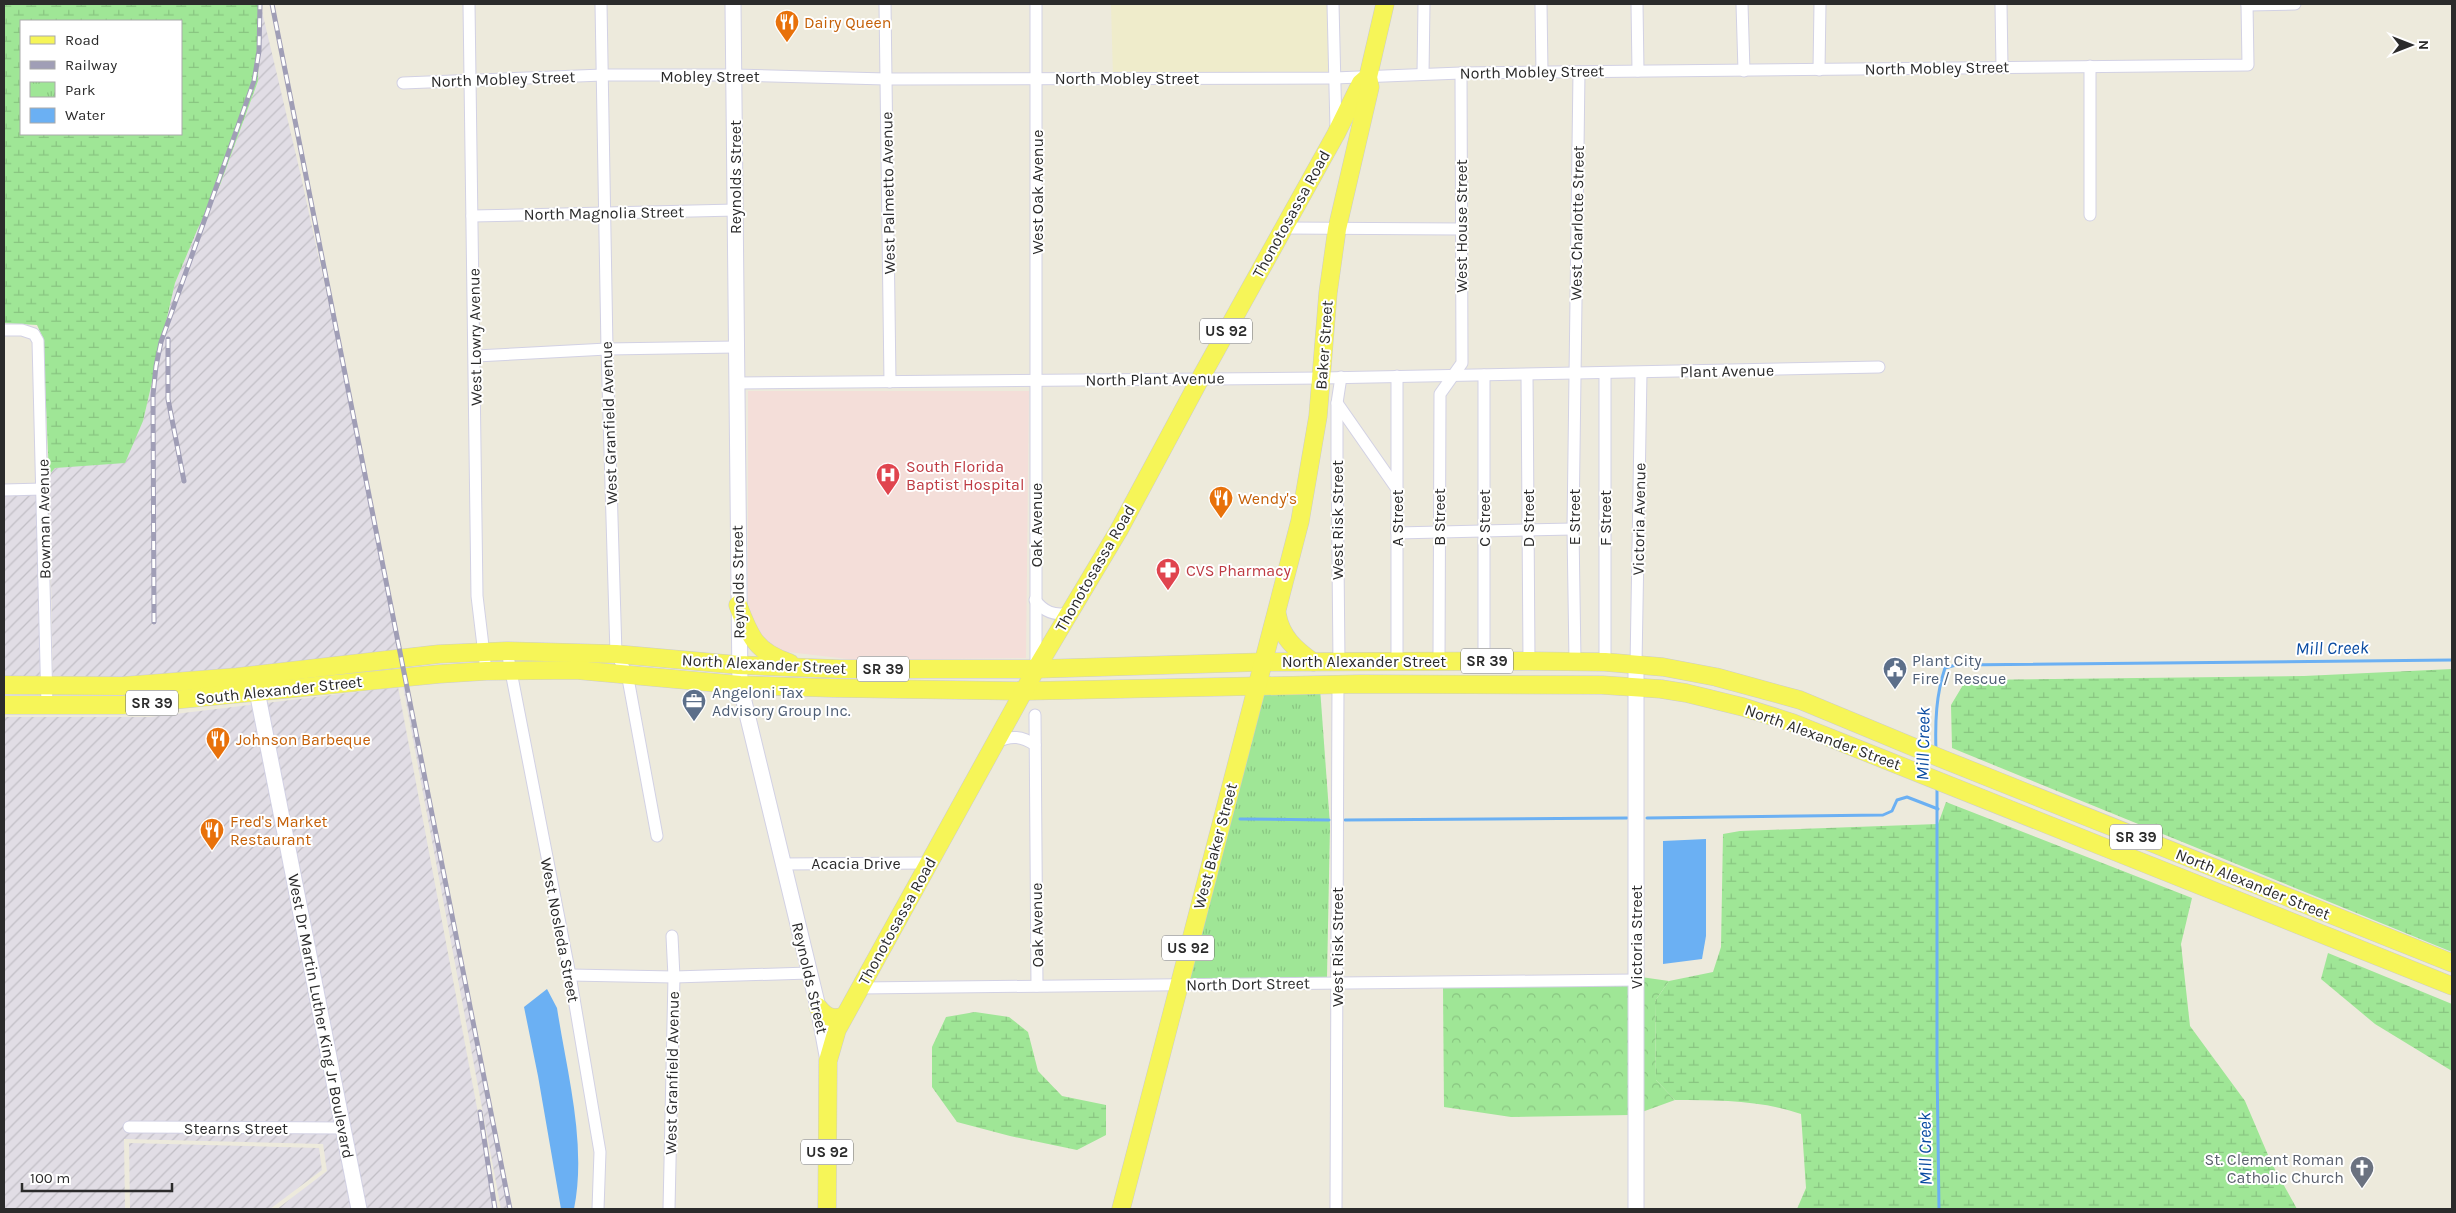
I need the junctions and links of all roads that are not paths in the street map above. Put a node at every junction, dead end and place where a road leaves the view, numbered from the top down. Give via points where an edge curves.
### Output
1 (469, 4) edge
2 (601, 4) edge
3 (733, 4) edge
4 (885, 4) edge
5 (1036, 4) edge
6 (1333, 4) edge
7 (1385, 4) edge
8 (1424, 4) edge
9 (1541, 4) edge
10 (1637, 4) edge
11 (1742, 4) edge
12 (1820, 4) edge
13 (2001, 4) edge
14 (2247, 4) edge
15 (2295, 4) edge
16 (2090, 66) junction
17 (2002, 67) junction
18 (1819, 70) junction
19 (1638, 71) junction
20 (1744, 71) junction
21 (1542, 72) junction
22 (1579, 72) junction
23 (1461, 73) junction
24 (1422, 74) junction
25 (603, 75) junction
26 (734, 75) junction
27 (1368, 77) junction
28 (816, 78) joint
29 (1036, 78) junction
30 (1334, 78) junction
31 (886, 79) junction
32 (471, 80) junction
33 (403, 83) dead end
34 (1336, 134) junction
35 (736, 210) junction
36 (605, 213) junction
37 (2090, 215) dead end
38 (472, 216) junction
39 (1283, 228) junction
40 (1337, 229) junction
41 (1461, 229) junction
42 (4, 330) edge
43 (736, 347) junction
44 (606, 349) junction
45 (476, 356) junction
46 (1879, 368) dead end
47 (1605, 373) junction
48 (1641, 373) junction
49 (1574, 374) junction
50 (1484, 375) junction
51 (1527, 375) junction
52 (1397, 376) junction
53 (1452, 376) junction
54 (1341, 377) junction
55 (1200, 378) junction
56 (1322, 378) junction
57 (1037, 381) junction
58 (890, 382) junction
59 (736, 383) junction
60 (1337, 403) junction
61 (1397, 488) junction
62 (43, 489) junction
63 (4, 490) edge
64 (1573, 529) junction
65 (1528, 530) junction
66 (1484, 531) junction
67 (1396, 533) junction
68 (1439, 533) junction
69 (1036, 600) junction
70 (738, 605) junction
71 (1068, 613) junction
72 (1277, 614) junction
73 (507, 651) junction
74 (483, 652) junction
75 (616, 654) junction
76 (400, 658) joint
77 (1397, 661) junction
78 (1439, 661) junction
79 (1484, 661) junction
80 (1529, 661) junction
81 (1575, 661) junction
82 (1263, 662) junction
83 (1313, 662) junction
84 (1339, 662) junction
85 (1605, 662) junction
86 (739, 665) junction
87 (1636, 665) junction
88 (805, 668) junction
89 (1036, 669) junction
90 (510, 670) junction
91 (486, 671) junction
92 (627, 673) junction
93 (254, 675) junction
94 (404, 677) joint
95 (1338, 684) junction
96 (4, 685) edge
97 (740, 685) junction
98 (47, 686) junction
99 (1257, 687) junction
100 (1636, 687) junction
101 (1026, 691) junction
102 (256, 693) junction
103 (4, 705) edge
104 (47, 705) junction
105 (1035, 714) dead end
106 (1886, 736) junction
107 (997, 742) junction
108 (1035, 745) junction
109 (1878, 756) junction
110 (657, 836) dead end
111 (929, 863) junction
112 (783, 864) junction
113 (2332, 916) junction
114 (2283, 919) junction
115 (672, 936) dead end
116 (2452, 963) edge
117 (809, 973) junction
118 (570, 975) junction
119 (674, 977) junction
120 (1635, 980) junction
121 (1336, 982) junction
122 (1179, 985) junction
123 (1037, 986) junction
124 (2452, 986) edge
125 (860, 988) junction
126 (818, 1007) junction
127 (844, 1016) junction
128 (828, 1061) junction
129 (129, 1127) dead end
130 (343, 1128) junction
131 (359, 1209) edge
132 (598, 1209) edge
133 (669, 1209) edge
134 (827, 1209) edge
135 (1121, 1209) edge
136 (1336, 1209) edge
137 (1636, 1209) edge

1 - 32 street, West Lowry Avenue
2 - 25 street, West Granfield Avenue
3 - 26 street, Reynolds Street
4 - 31 street, West Palmetto Avenue
5 - 29 street, West Oak Avenue
6 - 30 street
7 - 27 main road, Baker Street / US 92
8 - 24 street
9 - 21 street
10 - 19 street
11 - 20 street
12 - 18 street
13 - 17 street
14 - 15 street
14 - 16 street, North Mobley Street via 2248,65
16 - 17 street, North Mobley Street
16 - 37 street
17 - 18 street, North Mobley Street
18 - 20 street, North Mobley Street
19 - 20 street, North Mobley Street
19 - 22 street, North Mobley Street
21 - 22 street, North Mobley Street
21 - 23 street, North Mobley Street
22 - 49 street, West Charlotte Street
23 - 24 street, North Mobley Street
23 - 41 street, West House Street
24 - 27 street, North Mobley Street
25 - 26 street, Mobley Street
25 - 32 street, North Mobley Street
25 - 36 street, West Granfield Avenue
26 - 28 street, Mobley Street
26 - 35 street, Reynolds Street
27 - 30 street, North Mobley Street
27 - 34 main road, Thonotosassa Road / US 92 via 1361,83
27 - 40 main road, Baker Street / US 92 via 1370,87
28 - 31 street, North Mobley Street
29 - 30 street, North Mobley Street
29 - 31 street, North Mobley Street
29 - 57 street, West Oak Avenue
30 - 34 street
31 - 58 street, West Palmetto Avenue
32 - 33 street, North Mobley Street
32 - 38 street, West Lowry Avenue
34 - 39 main road, Thonotosassa Road / US 92
35 - 36 street, North Magnolia Street
35 - 43 street, Reynolds Street
36 - 38 street, North Magnolia Street
36 - 44 street, West Granfield Avenue
38 - 45 street, West Lowry Avenue
39 - 40 street
39 - 55 main road, Thonotosassa Road / US 92
40 - 41 street
40 - 56 main road, Baker Street / US 92 via 1328,293
41 - 53 street, West House Street via 1462,363
42 - 62 street, Bowman Avenue via 22,330 34,334 38,341
43 - 44 street
43 - 59 street, Reynolds Street
44 - 45 street
44 - 75 street, West Granfield Avenue
45 - 74 street, West Lowry Avenue via 477,596
46 - 48 street, Plant Avenue
47 - 48 street, Plant Avenue
47 - 49 street, Plant Avenue
47 - 85 street, F Street
48 - 87 street, Victoria Avenue
49 - 51 street, North Plant Avenue
49 - 64 street, E Street
50 - 51 street, North Plant Avenue
50 - 53 street, North Plant Avenue
50 - 66 street, C Street
51 - 65 street, D Street
52 - 53 street, North Plant Avenue
52 - 54 street, North Plant Avenue
52 - 61 street, A Street
53 - 68 street, B Street via 1440,394
54 - 56 street, North Plant Avenue
54 - 60 street, West Risk Street
55 - 56 street, North Plant Avenue
55 - 57 street, North Plant Avenue
55 - 71 main road, Thonotosassa Road / US 92 via 1119,530
56 - 72 main road, Baker Street / US 92 via 1307,486
57 - 58 street, North Plant Avenue
57 - 69 street, Oak Avenue
58 - 59 street, North Plant Avenue
59 - 70 street, Reynolds Street
60 - 61 street
60 - 84 street, West Risk Street
61 - 67 street, A Street
62 - 63 street
62 - 98 street, Bowman Avenue
64 - 65 street
64 - 81 street, E Street
65 - 66 street
65 - 80 street, D Street
66 - 68 street
66 - 79 street, C Street
67 - 68 street
67 - 77 street, A Street
68 - 78 street, B Street
69 - 71 street via 1046,611 1061,615
69 - 89 street, Oak Avenue
70 - 86 street, Reynolds Street
70 - 88 main road via 758,647 777,659
71 - 89 main road, Thonotosassa Road / US 92
72 - 82 main road, Baker Street / US 92
72 - 83 main road via 1279,625 1291,645
73 - 74 main road, North Alexander Street / SR 39
73 - 75 main road, North Alexander Street / SR 39
73 - 90 street, West Nosleda Street
74 - 76 main road, North Alexander Street / SR 39
74 - 91 street, West Lowry Avenue
75 - 86 main road, North Alexander Street / SR 39
75 - 92 street, West Granfield Avenue
76 - 93 main road, South Alexander Street / SR 39
77 - 78 main road, North Alexander Street / SR 39
77 - 84 main road, North Alexander Street / SR 39
78 - 79 main road, North Alexander Street / SR 39
79 - 80 main road, North Alexander Street / SR 39
80 - 81 main road, North Alexander Street / SR 39
81 - 85 main road, North Alexander Street / SR 39
82 - 83 main road, North Alexander Street / SR 39
82 - 89 main road, North Alexander Street / SR 39
82 - 99 main road, Baker Street / US 92
83 - 84 main road, North Alexander Street / SR 39
85 - 87 main road, North Alexander Street / SR 39
86 - 88 main road, North Alexander Street / SR 39
86 - 97 street, Reynolds Street
87 - 100 street, Victoria Street
87 - 106 main road, North Alexander Street / SR 39 via 1716,677 1800,700
88 - 89 main road, North Alexander Street / SR 39
89 - 101 main road, Thonotosassa Road
90 - 91 main road, North Alexander Street / SR 39
90 - 92 main road, North Alexander Street / SR 39
90 - 118 street, West Nosleda Street
91 - 94 main road, North Alexander Street / SR 39
92 - 97 main road, North Alexander Street / SR 39
92 - 110 street, West Granfield Avenue
93 - 98 main road, South Alexander Street / SR 39 via 122,686
93 - 102 street, West Dr Martin Luther King Jr Boulevard
94 - 102 main road, South Alexander Street / SR 39
95 - 99 main road, North Alexander Street / SR 39
95 - 100 main road, North Alexander Street / SR 39
95 - 121 street, West Risk Street
96 - 98 main road, South Alexander Street / SR 39
97 - 101 main road, North Alexander Street / SR 39
97 - 112 street, Reynolds Street
98 - 104 street, Bowman Avenue
99 - 101 main road, North Alexander Street / SR 39
99 - 122 main road, West Baker Street / US 92
100 - 109 main road, North Alexander Street / SR 39 via 1680,692 1743,707
100 - 120 street, Victoria Street
101 - 107 main road, Thonotosassa Road / US 92
102 - 104 main road, South Alexander Street / SR 39 via 122,705
102 - 130 street, West Dr Martin Luther King Jr Boulevard
103 - 104 main road, South Alexander Street / SR 39
105 - 108 street, Oak Avenue
106 - 109 main road
106 - 113 main road, North Alexander Street / SR 39
107 - 108 street via 1012,737
107 - 111 main road, Thonotosassa Road / US 92
108 - 123 street, Oak Avenue
109 - 114 main road, North Alexander Street / SR 39
111 - 112 street, Acacia Drive
111 - 125 main road, Thonotosassa Road / US 92
112 - 117 street, Reynolds Street
113 - 114 main road via 2297,913
113 - 116 main road, North Alexander Street / SR 39
114 - 124 main road, North Alexander Street / SR 39
115 - 119 street, West Granfield Avenue
117 - 119 street
117 - 126 street, Reynolds Street
118 - 119 street
118 - 132 street, West Nosleda Street via 600,1152
119 - 133 street, West Granfield Avenue
120 - 121 street, North Dort Street
120 - 137 street, Victoria Street
121 - 122 street, North Dort Street
121 - 136 street, West Risk Street
122 - 123 street, North Dort Street
122 - 135 main road, West Baker Street / US 92
123 - 125 street, North Dort Street
125 - 127 main road, Thonotosassa Road / US 92
126 - 127 main road via 825,1016
126 - 128 street, Reynolds Street
127 - 128 main road, Thonotosassa Road / US 92
128 - 134 main road, Reynolds Street / US 92
129 - 130 street, Stearns Street
130 - 131 street, West Dr Martin Luther King Jr Boulevard

